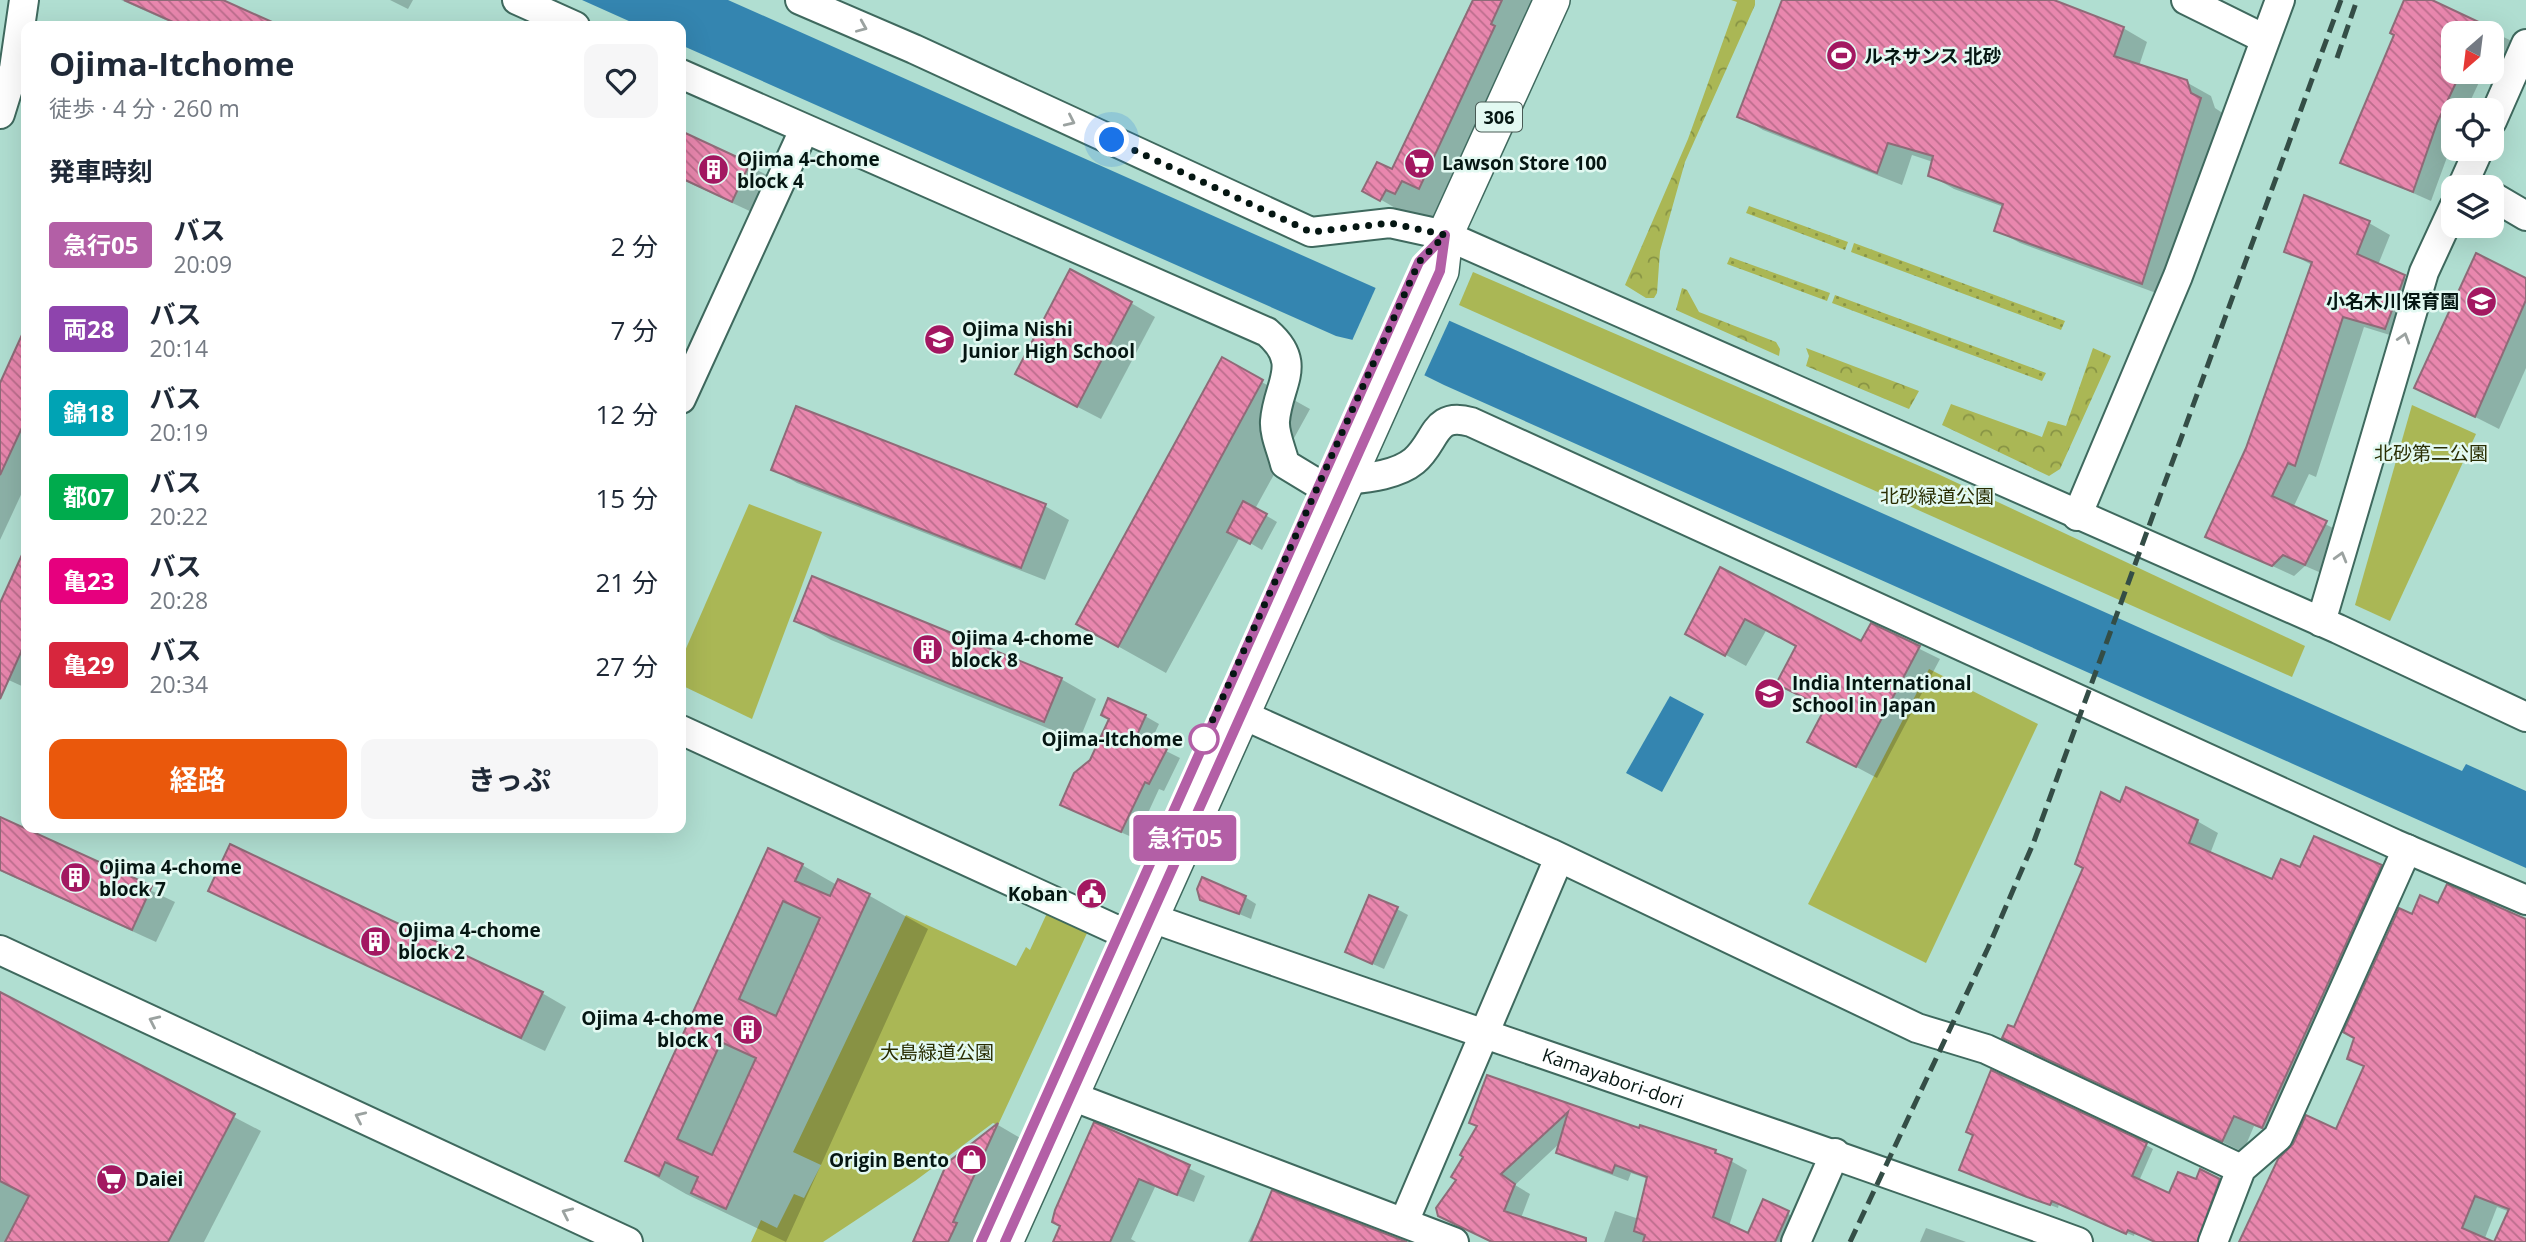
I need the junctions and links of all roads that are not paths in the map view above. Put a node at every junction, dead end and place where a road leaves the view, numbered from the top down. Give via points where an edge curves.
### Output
1 (24, 0) edge
2 (517, 0) edge
3 (1552, 0) edge
4 (2186, 0) edge
5 (2280, 0) edge
6 (818, 4) edge
7 (564, 21) edge
8 (2265, 39) junction
9 (2526, 44) edge
10 (686, 76) edge
11 (2502, 98) edge
12 (0, 114) edge
13 (804, 130) junction
14 (2504, 203) edge
15 (2526, 216) edge
16 (1445, 235) junction
17 (2441, 235) edge
18 (686, 388) edge
19 (1332, 482) junction
20 (2077, 516) junction
21 (2320, 622) junction
22 (1241, 714) junction
23 (2526, 717) edge
24 (686, 732) edge
25 (2407, 849) junction
26 (1559, 858) junction
27 (2526, 900) edge
28 (1134, 924) junction
29 (0, 950) edge
30 (1484, 1036) junction
31 (1069, 1095) junction
32 (1835, 1153) junction
33 (2241, 1169) junction
34 (1404, 1222) junction
35 (628, 1242) edge
36 (981, 1242) edge
37 (1005, 1242) edge
38 (1454, 1242) edge
39 (1796, 1242) edge
40 (2078, 1242) edge
41 (2213, 1242) edge

1 - 12 street via 14,69
2 - 7 street
3 - 16 main road, 306
4 - 8 street
5 - 8 street
6 -> 16 street via 1311,232 1390,223
8 - 20 street via 2178,276
9 - 11 street
10 - 13 street
13 - 18 street
13 - 19 street via 1266,332 1280,343 1289,366 1275,424 1285,464
14 - 15 street
16 - 19 main road, 306
16 - 20 street
21 -> 17 street via 2424,272
19 - 22 main road, 306
19 - 25 street via 1404,468 1417,459 1444,423 1456,418 1471,422
19 - 28 main road, 306
20 - 21 street
21 - 23 street
22 - 26 street
22 - 28 main road, 306
24 - 28 street, Kamayabori-dori
25 - 27 street
25 - 33 street via 2278,1137
26 - 30 street
26 - 33 street via 1917,1028 1986,1049
28 - 30 street, Kamayabori-dori
28 - 31 main road, 306
28 - 36 main road, 306
35 -> 29 street
30 - 32 street, Kamayabori-dori
30 - 34 street
31 - 34 street
31 - 37 main road, 306
32 - 39 street
32 - 40 street, Kamayabori-dori
33 - 41 street
34 - 38 street

